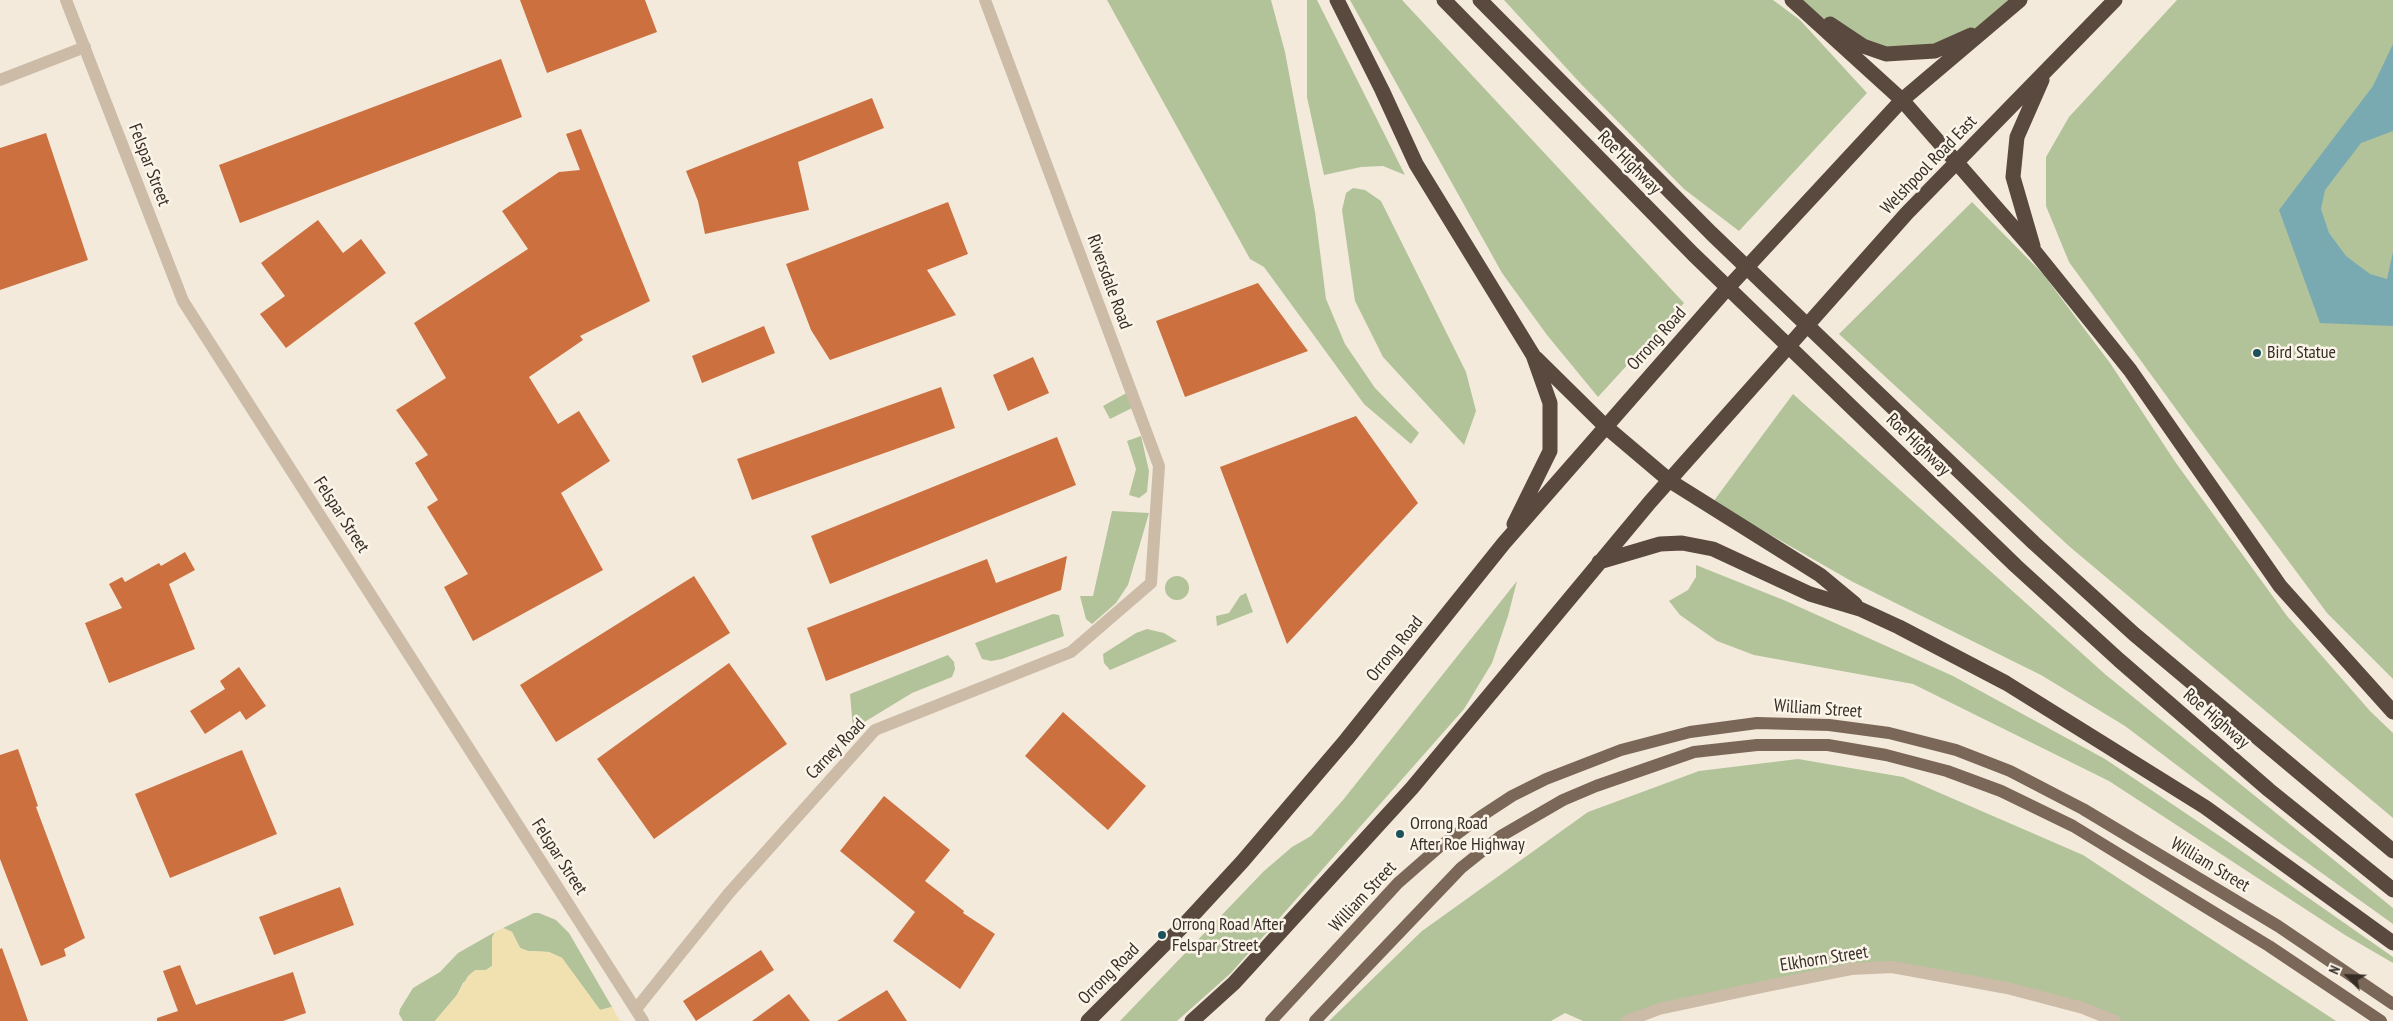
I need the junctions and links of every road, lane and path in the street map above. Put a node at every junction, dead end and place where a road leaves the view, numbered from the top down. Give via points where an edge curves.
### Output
1 (66, 0) edge
2 (985, 0) edge
3 (1337, 0) edge
4 (1444, 0) edge
5 (1480, 0) edge
6 (1792, 0) edge
7 (1799, 0) edge
8 (2020, 0) edge
9 (2115, 0) edge
10 (1987, 28) junction
11 (85, 47) junction
12 (2046, 69) junction
13 (0, 80) edge
14 (1902, 100) junction
15 (1957, 162) junction
16 (2035, 252) junction
17 (1533, 355) junction
18 (1605, 426) junction
19 (1670, 481) junction
20 (1504, 544) junction
21 (1599, 562) junction
22 (1151, 583) joint
23 (1860, 609) junction
24 (2393, 712) edge
25 (2393, 851) edge
26 (2393, 890) edge
27 (2393, 943) edge
28 (2393, 1004) edge
29 (636, 1009) junction
30 (642, 1021) edge
31 (1088, 1021) edge
32 (1192, 1021) edge
33 (1271, 1021) edge
34 (1314, 1021) edge
35 (1627, 1021) edge
36 (2115, 1021) edge
37 (2381, 1021) edge

1 - 11 street, Felspar Street
2 - 22 street, Riversdale Road via 1159,466
3 - 17 highway via 1416,164
4 - 26 highway, Roe Highway via 1693,254 2016,566 2118,660 2269,790
5 - 25 highway, Roe Highway via 1711,233 2034,543 2134,634
6 - 14 highway
7 - 10 highway via 1863,46 1886,54 1935,50
8 - 10 highway
9 - 12 highway, Welshpool Road East
10 - 14 highway
11 - 13 street
11 - 29 street, Felspar Street via 183,301
12 - 15 highway, Welshpool Road East
12 - 16 highway via 2017,137 2013,177
14 - 15 highway
14 - 18 highway, Orrong Road
15 - 16 highway
15 - 19 highway, Welshpool Road East via 1907,213
16 - 24 highway via 2130,370 2280,586
17 - 18 highway
17 - 20 highway via 1550,403 1550,451
18 - 19 highway
18 - 20 highway, Orrong Road
19 - 21 highway
19 - 23 highway via 1820,575
20 - 31 highway, Orrong Road via 1346,740 1242,862
21 - 23 highway via 1660,544 1682,543 1713,549 1810,594
21 - 32 highway via 1412,788 1234,983
22 - 29 street, Carney Road via 1071,652 875,730 729,893
23 - 27 highway via 2006,683 2109,746 2205,807
28 - 33 main road, William Street via 2278,926 2083,809 2010,772 1956,750 1889,733 1829,725 1757,723 1690,732 1621,750 1512,796 1438,848 1398,883
29 - 30 street, Felspar Street
34 - 37 main road, William Street via 1461,868 1501,836 1563,800 1694,752 1757,745 1828,745 1886,755 1947,771 2001,791 2073,826 2269,946
35 - 36 street, Elkhorn Street via 1659,1008 1851,969 1892,967 2007,988 2083,1008

